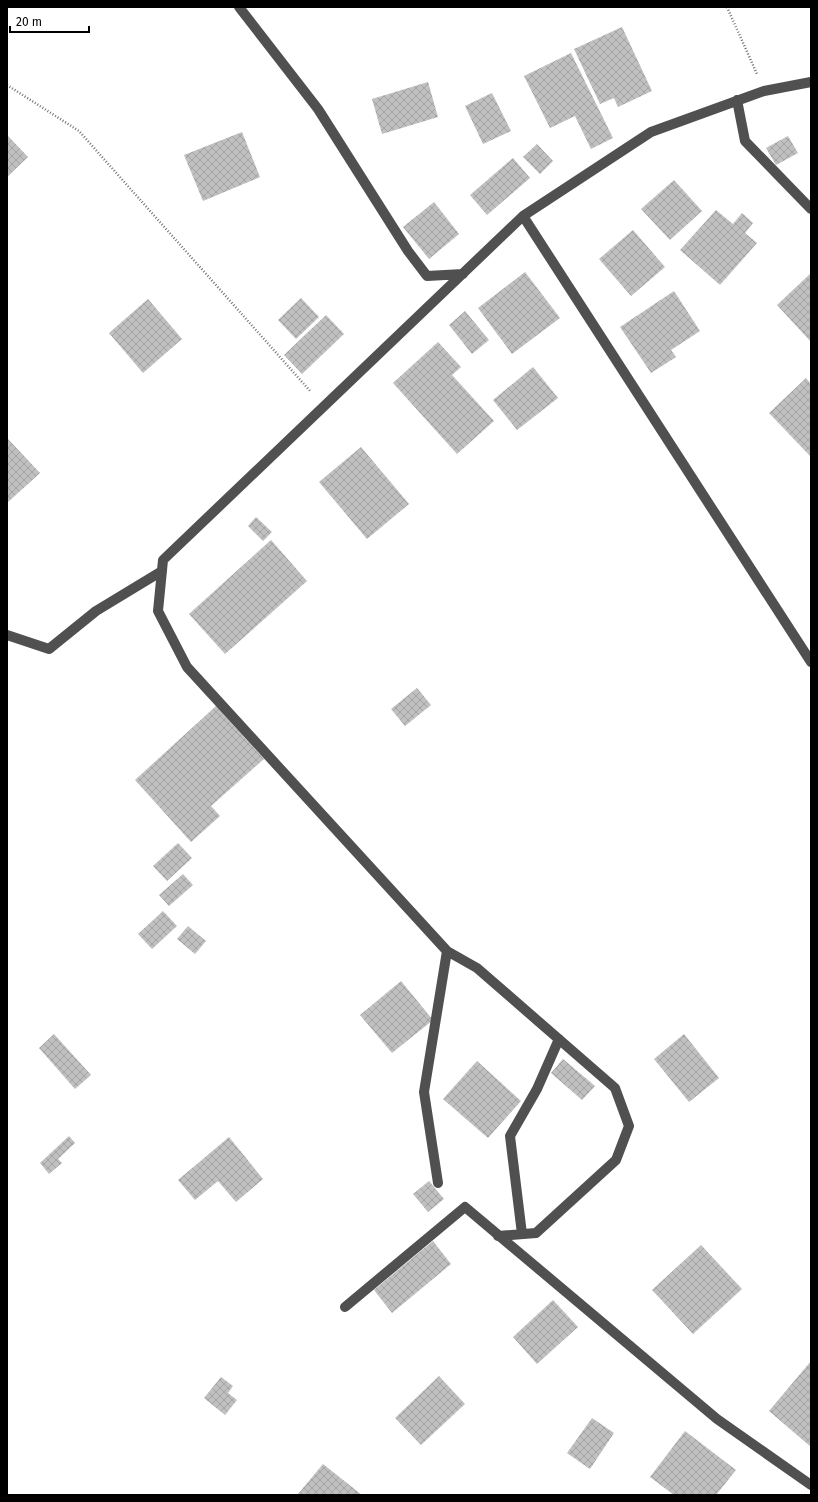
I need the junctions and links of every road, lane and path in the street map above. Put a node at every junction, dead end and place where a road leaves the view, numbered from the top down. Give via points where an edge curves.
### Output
1 (239, 7) edge
2 (727, 7) edge
3 (811, 82) edge
4 (7, 85) edge
5 (764, 91) junction
6 (737, 100) junction
7 (811, 209) edge
8 (523, 216) junction
9 (463, 274) junction
10 (324, 406) junction
11 (162, 571) junction
12 (7, 635) edge
13 (811, 662) edge
14 (447, 951) junction
15 (559, 1039) junction
16 (438, 1183) dead end
17 (522, 1234) junction
18 (498, 1236) junction
19 (345, 1308) dead end
20 (811, 1485) edge

1 - 9 street via 318,109 408,251 427,276
2 - 5 path
3 - 5 street
4 - 10 path via 79,130
5 - 6 street
6 - 7 street via 745,141
6 - 8 street via 651,132
8 - 9 street
8 - 13 street
9 - 10 street
10 - 11 street via 162,560
11 - 12 street via 96,611 49,649
11 - 14 street via 158,611 187,667
14 - 15 street via 477,968
14 - 16 street via 424,1092
15 - 17 street via 537,1090 510,1136
15 - 17 street via 615,1088 629,1126 616,1160 536,1233
17 - 18 street
18 - 19 street via 465,1207
18 - 20 street via 717,1419

